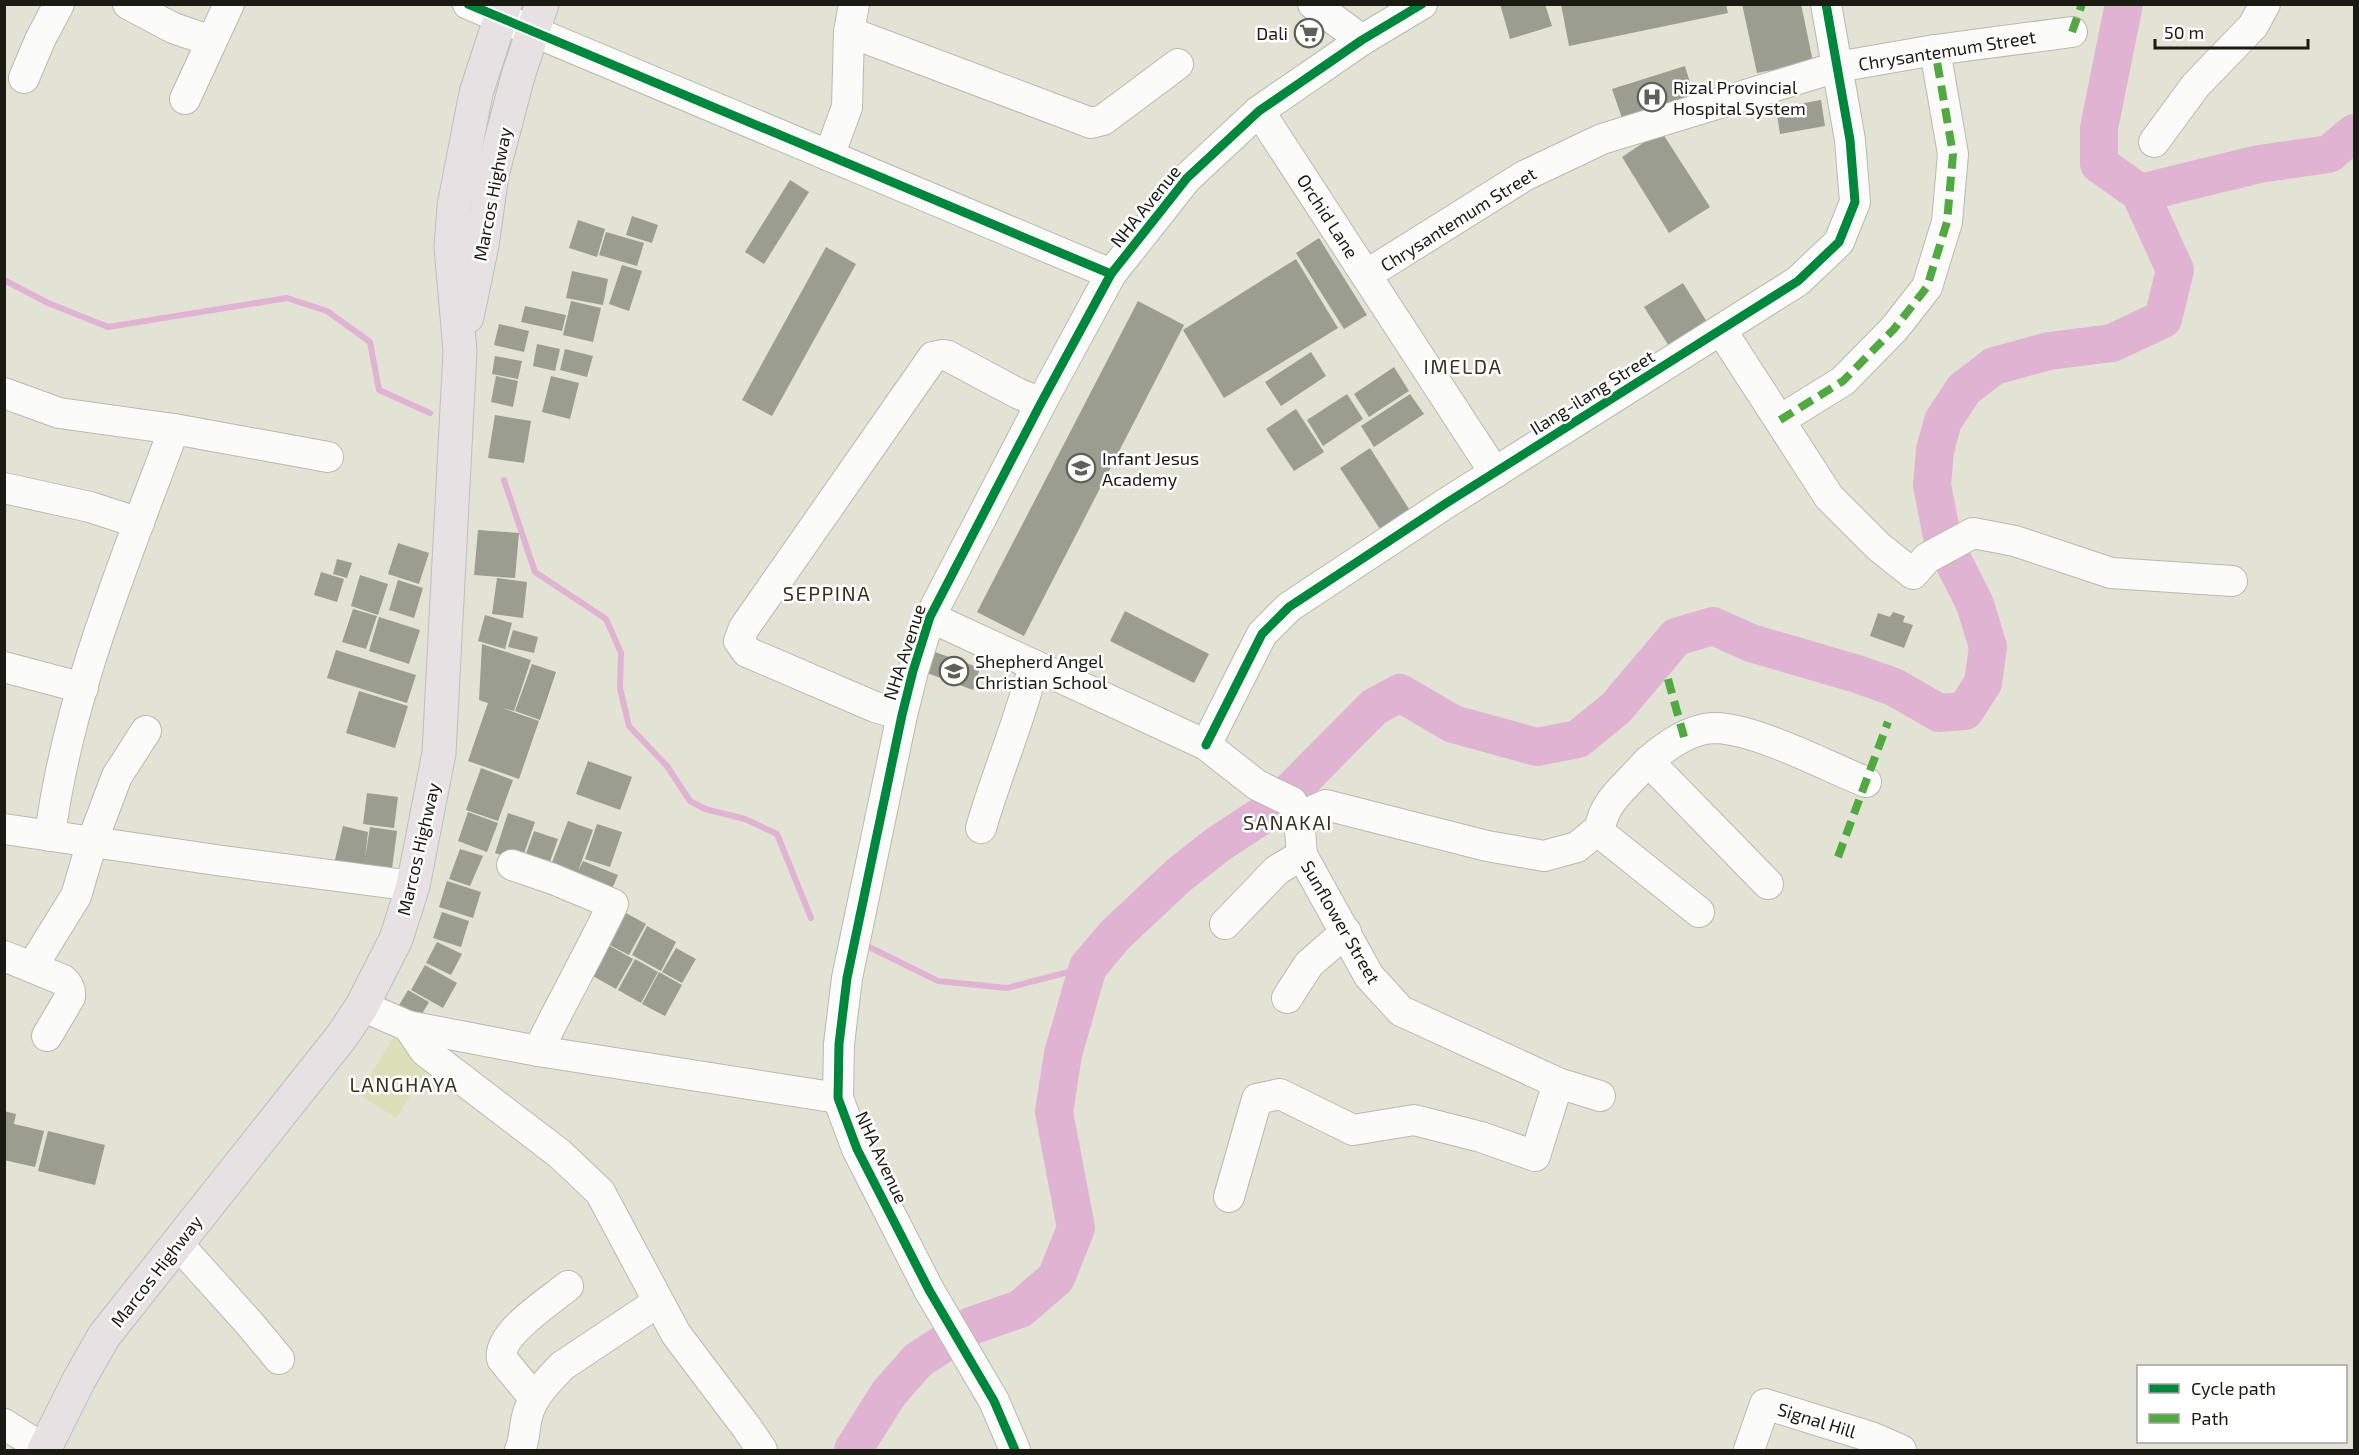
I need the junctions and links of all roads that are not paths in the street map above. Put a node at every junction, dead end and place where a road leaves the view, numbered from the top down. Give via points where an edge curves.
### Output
1 (59, 4) edge
2 (128, 4) edge
3 (228, 4) edge
4 (468, 4) edge
5 (1313, 4) edge
6 (1422, 4) edge
7 (1826, 4) edge
8 (2265, 4) edge
9 (502, 11) edge
10 (537, 18) edge
11 (852, 18) edge
12 (2072, 32) dead end
13 (1362, 40) junction
14 (212, 41) junction
15 (1935, 50) junction
16 (1178, 64) dead end
17 (1837, 67) junction
18 (24, 78) dead end
19 (185, 99) dead end
20 (1259, 111) junction
21 (2154, 142) dead end
22 (829, 156) junction
23 (1111, 274) junction
24 (1366, 275) junction
25 (1721, 330) junction
26 (460, 351) junction
27 (4, 393) edge
28 (1041, 403) junction
29 (1780, 420) junction
30 (174, 429) junction
31 (328, 457) dead end
32 (1495, 473) junction
33 (4, 488) edge
34 (139, 523) junction
35 (2232, 581) dead end
36 (930, 617) junction
37 (1034, 665) junction
38 (4, 667) edge
39 (83, 688) junction
40 (902, 715) junction
41 (146, 731) dead end
42 (1206, 745) junction
43 (1648, 761) junction
44 (1866, 782) dead end
45 (1296, 810) junction
46 (981, 828) dead end
47 (1600, 828) junction
48 (4, 829) edge
49 (50, 836) junction
50 (92, 842) junction
51 (1302, 855) junction
52 (512, 865) dead end
53 (1768, 884) dead end
54 (413, 886) junction
55 (1699, 912) dead end
56 (1225, 924) dead end
57 (1346, 932) junction
58 (4, 956) edge
59 (32, 967) junction
60 (1287, 999) dead end
61 (362, 1006) junction
62 (408, 1026) junction
63 (47, 1036) dead end
64 (538, 1051) junction
65 (1558, 1083) junction
66 (1600, 1096) dead end
67 (838, 1098) junction
68 (1229, 1197) dead end
69 (177, 1243) junction
70 (568, 1286) dead end
71 (658, 1302) junction
72 (279, 1359) dead end
73 (534, 1398) junction
74 (4, 1424) edge
75 (1870, 1444) edge
76 (44, 1450) edge
77 (520, 1450) edge
78 (762, 1450) edge
79 (1015, 1450) edge
80 (1749, 1450) edge
81 (1901, 1450) edge

1 - 18 street
2 - 14 street via 173,28
3 - 14 street
4 - 9 street
5 - 13 street
6 - 13 street, NHA Avenue
7 - 17 street, Ilang-ilang Street
8 - 21 street via 2253,26 2196,85
9 - 10 street
9 - 26 main road, Marcos Highway via 476,93 454,206 452,248
10 - 22 street
10 - 26 main road, Marcos Highway via 492,175
11 - 16 street via 1091,123 1102,120
11 - 22 street via 846,107
12 - 15 street, Chrysantemum Street
13 - 20 street, NHA Avenue
14 - 19 street
15 - 17 street, Chrysantemum Street
15 - 29 street via 1953,154 1947,222 1927,287 1894,330 1843,381
17 - 24 street, Chrysantemum Street via 1602,139 1524,176
17 - 25 street, Ilang-ilang Street via 1850,140 1855,202 1839,242 1798,281
20 - 23 street, NHA Avenue via 1187,178
20 - 24 street, Orchid Lane
22 - 23 street
23 - 28 street, NHA Avenue
24 - 32 street, Orchid Lane
25 - 29 street
25 - 32 street, Ilang-ilang Street
26 - 54 main road, Marcos Highway via 439,753
27 - 30 street via 58,413
28 - 36 street, NHA Avenue
28 - 40 street via 948,356 933,357 744,628 740,641 747,652
29 - 35 street via 1828,497 1913,574 1928,558 1972,533 2014,541 2111,573
30 - 31 street
30 - 34 street
32 - 42 street, Ilang-ilang Street via 1289,607 1262,634
33 - 34 street via 90,507
34 - 39 street
36 - 37 street
36 - 40 street, NHA Avenue
37 - 42 street
37 - 46 street
38 - 39 street
39 - 49 street via 56,786
40 - 67 street, NHA Avenue via 847,978 839,1044
41 - 50 street via 117,776
42 - 45 street
43 - 44 street via 1684,737 1715,728 1756,736
43 - 47 street via 1613,798 1602,815
43 - 53 street
45 - 47 street via 1326,805 1487,846 1544,856 1578,847
45 - 51 street, Sunflower Street
47 - 55 street via 1604,836
48 - 49 street
49 - 50 street
50 - 54 street
50 - 59 street via 76,896
51 - 56 street via 1277,870
51 - 57 street, Sunflower Street
52 - 64 street via 613,904
54 - 61 main road, Marcos Highway via 396,939
57 - 60 street via 1309,964
57 - 65 street, Sunflower Street via 1369,976 1401,1011
58 - 59 street
59 - 63 street via 63,980 71,991
61 - 62 street
61 - 69 main road, Marcos Highway
62 - 64 street
62 - 71 street via 425,1051 560,1154 600,1192
64 - 67 street
65 - 66 street, Sunflower Street
65 - 68 street via 1534,1156 1414,1120 1353,1130 1280,1094 1257,1099
67 - 79 street, NHA Avenue via 856,1149 929,1290 994,1401
69 - 72 street
69 - 76 main road, Marcos Highway via 104,1336
70 - 73 street via 518,1327 501,1351 502,1359
71 - 73 street via 562,1366
71 - 78 street via 676,1334
73 - 77 street
74 - 76 street
75 - 80 street, Signal Hill via 1765,1404
75 - 81 street, Signal Hill

